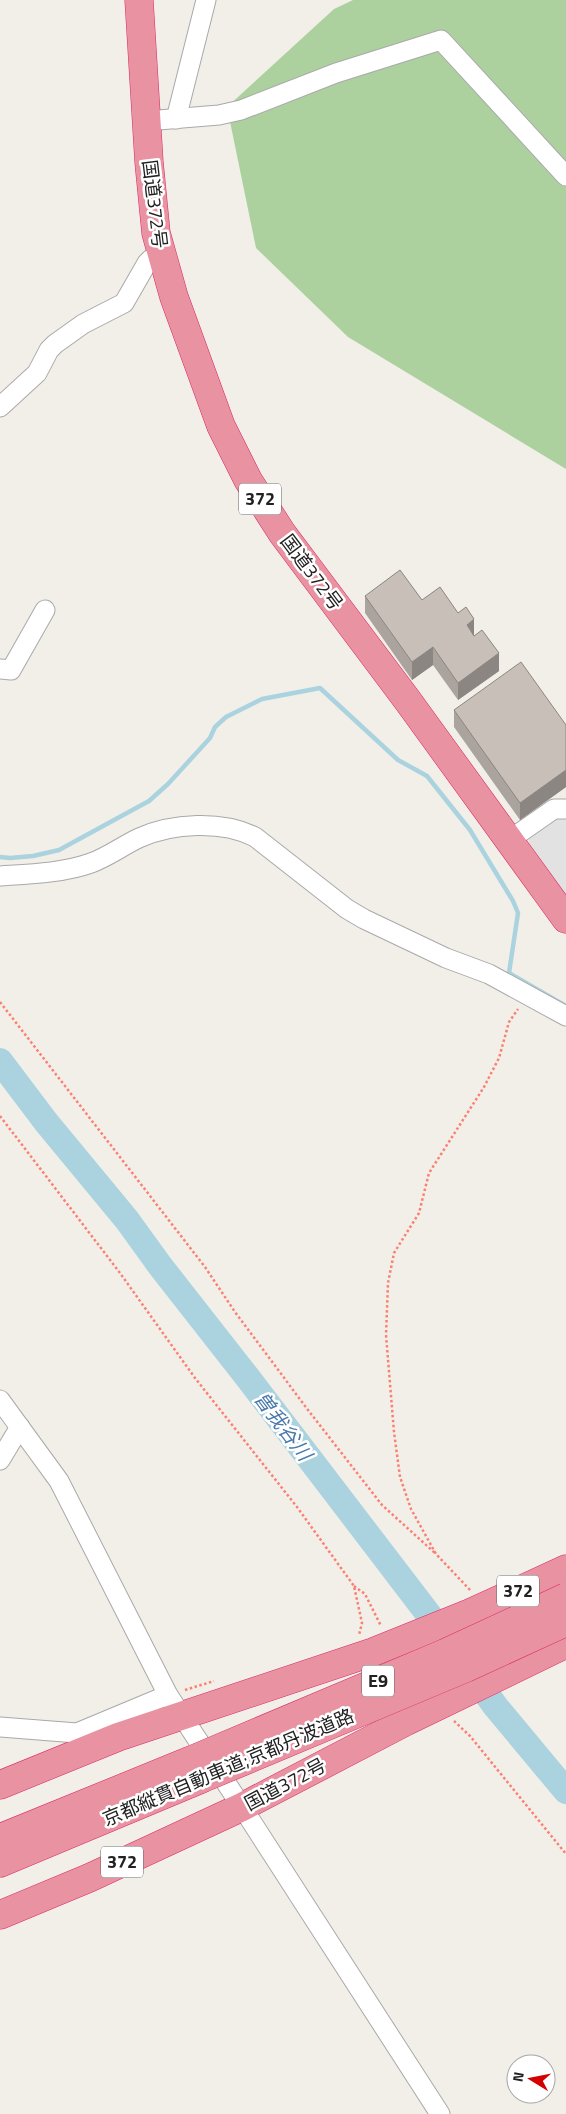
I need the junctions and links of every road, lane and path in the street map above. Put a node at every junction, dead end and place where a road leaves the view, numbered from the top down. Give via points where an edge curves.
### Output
1 (139, 0) edge
2 (206, 0) edge
3 (176, 119) junction
4 (146, 121) junction
5 (566, 176) edge
6 (161, 256) junction
7 (0, 407) edge
8 (45, 610) dead end
9 (0, 669) edge
10 (566, 810) edge
11 (508, 841) junction
12 (0, 876) edge
13 (566, 919) edge
14 (530, 996) junction
15 (0, 1002) edge
16 (566, 1016) edge
17 (0, 1116) edge
18 (0, 1400) edge
19 (20, 1427) junction
20 (0, 1460) edge
21 (436, 1554) junction
22 (566, 1569) edge
23 (566, 1597) edge
24 (477, 1610) junction
25 (566, 1622) edge
26 (566, 1644) edge
27 (365, 1646) junction
28 (214, 1681) dead end
29 (444, 1703) junction
30 (174, 1705) junction
31 (0, 1727) edge
32 (195, 1770) junction
33 (0, 1785) edge
34 (242, 1806) junction
35 (0, 1838) edge
36 (566, 1854) edge
37 (0, 1863) edge
38 (0, 1915) edge
39 (440, 2114) edge

1 - 4 highway, 国道372号 / 372
2 - 3 street
3 - 4 street
3 - 5 street via 241,110 336,73 441,40
4 - 6 highway, 国道372号 / 372 via 153,211
6 - 7 street via 146,263 124,303 83,324 55,344 33,376
6 - 11 highway, 国道372号 / 372 via 217,418 248,480 282,533
8 - 9 street via 11,670
10 - 11 street via 554,809
11 - 13 highway, 国道372号 / 372
12 - 14 street via 85,865 160,831 200,827 238,830 255,837 364,919 446,958 489,974
14 - 16 street
14 - 21 path via 509,1022 499,1058 484,1087 429,1173 419,1213 394,1253 388,1283 386,1335 400,1477 411,1509
15 - 21 path via 205,1267 235,1312 365,1483 382,1504
17 - 27 path via 354,1586
18 - 19 street
19 - 20 street
19 - 30 street via 59,1481
21 - 24 path
22 - 24 highway, 372
23 - 32 highway, 京都縦貫自動車道;京都丹波道路 / E9, bridge
24 - 27 highway, 372 via 402,1640
25 - 32 highway, 京都縦貫自動車道;京都丹波道路 / E9, bridge via 466,1668
26 - 29 highway, 国道372号 / 372
27 - 30 highway, 372 via 259,1692
28 - 30 path
29 - 34 highway, 国道372号 / 372
29 - 36 path
30 - 31 street via 77,1732
30 - 33 highway, 372 via 118,1737
30 - 34 street
32 - 35 highway, 京都縦貫自動車道;京都丹波道路 / E9
32 - 37 highway, 京都縦貫自動車道;京都丹波道路 / E9
34 - 38 highway, 国道372号 / 372 via 89,1878
34 - 39 street

